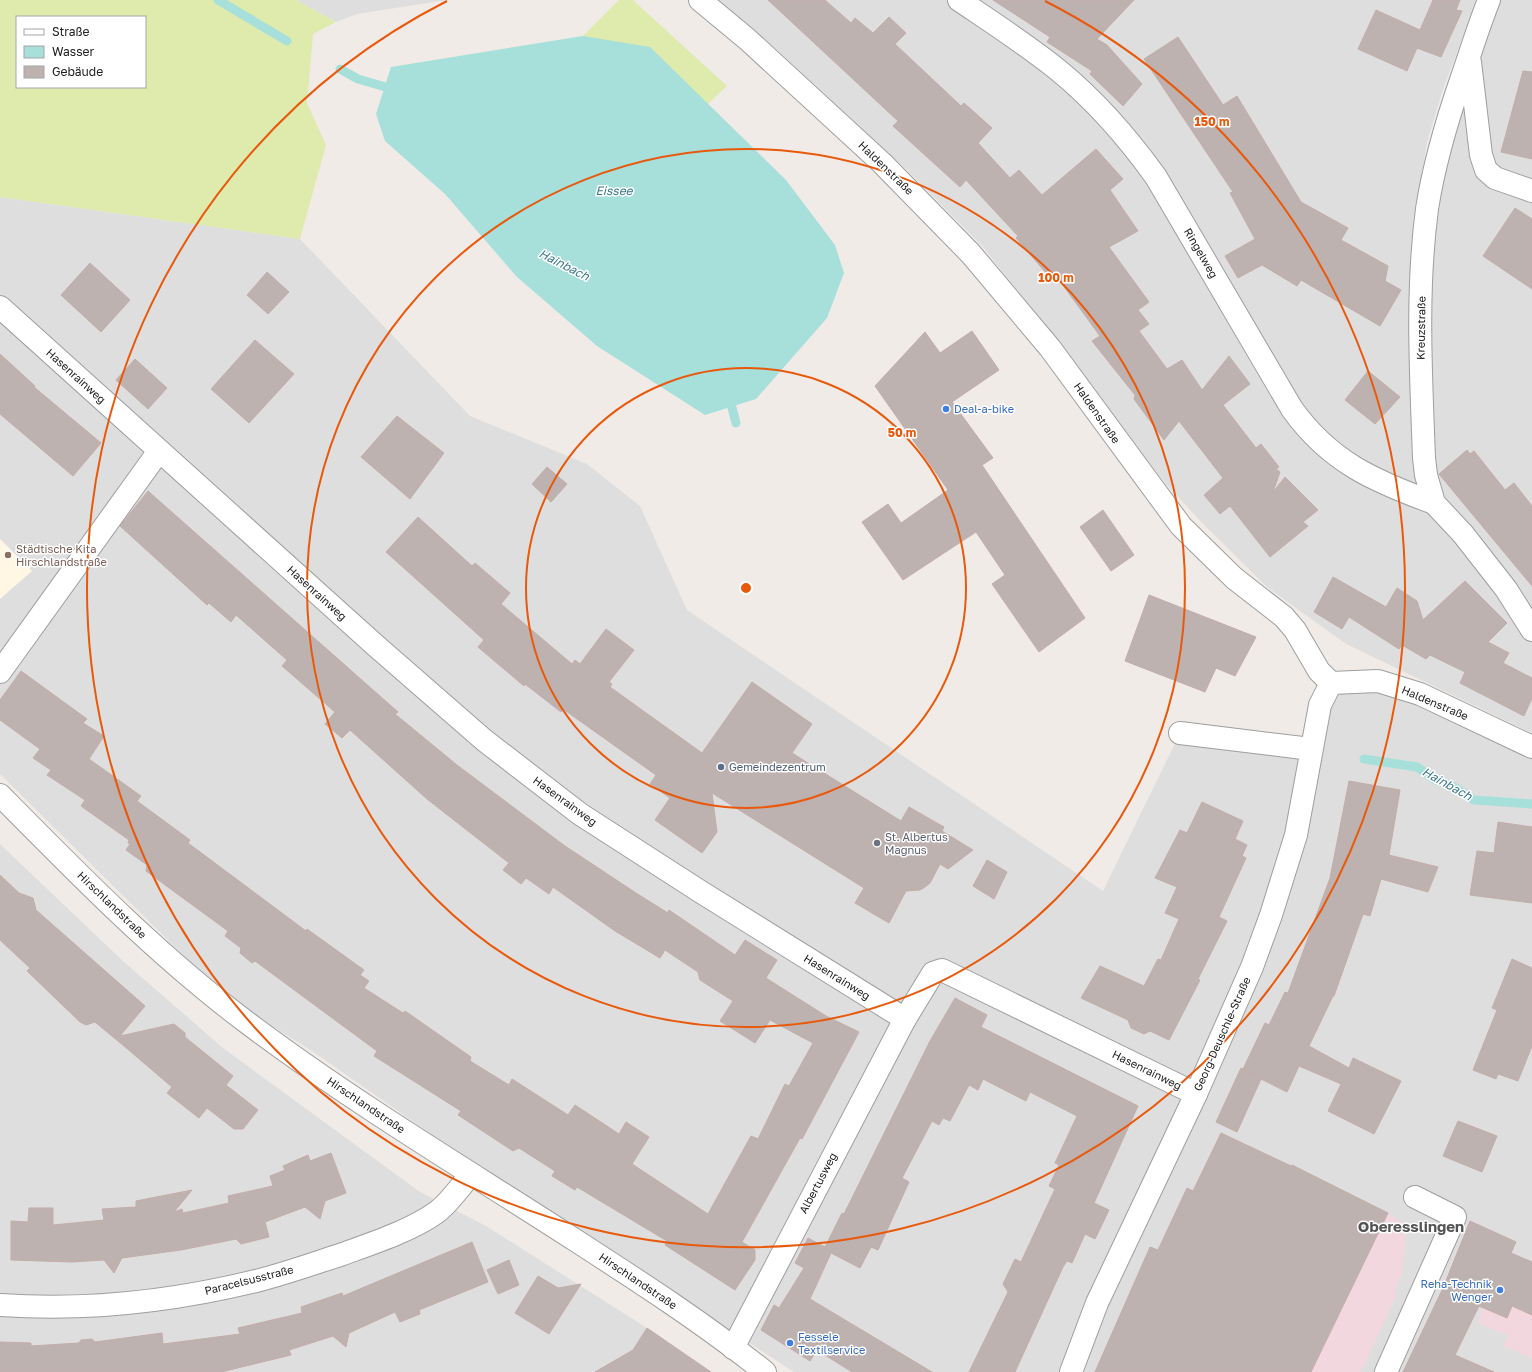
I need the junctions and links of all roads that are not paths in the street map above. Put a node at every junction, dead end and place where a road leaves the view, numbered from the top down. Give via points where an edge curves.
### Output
1 (700, 0) edge
2 (959, 0) edge
3 (1489, 0) edge
4 (1469, 55) junction
5 (1528, 190) edge
6 (0, 308) edge
7 (159, 451) junction
8 (1434, 503) junction
9 (1532, 630) edge
10 (0, 672) edge
11 (1331, 683) junction
12 (1180, 733) dead end
13 (1532, 747) edge
14 (1311, 749) junction
15 (0, 795) edge
16 (904, 1020) junction
17 (1196, 1094) junction
18 (471, 1174) junction
19 (1415, 1197) dead end
20 (0, 1306) edge
21 (733, 1348) junction
22 (752, 1368) edge
23 (1071, 1372) edge
24 (1386, 1372) edge

1 - 11 street, Haldenstraße via 870,152 971,254 1054,354 1181,526 1234,578 1284,616 1319,671
2 - 8 street, Ringelweg via 1059,70 1094,103 1139,153 1156,177 1292,409 1306,428 1325,447 1357,471
3 - 4 street, Kreuzstraße
4 - 5 street via 1480,155 1486,170 1495,178
4 - 8 street, Kreuzstraße via 1436,163 1427,210 1420,351 1424,458
6 - 7 street, Hasenrainweg
7 - 10 street
7 - 16 street, Hasenrainweg via 375,645 484,740 532,778 580,814 641,854
8 - 9 street, Kreuzstraße via 1506,589
11 - 13 street, Haldenstraße via 1378,681 1420,694
11 - 14 street, Georg-Deuschle-Straße via 1320,704
12 - 14 street
14 - 17 street, Georg-Deuschle-Straße via 1304,799 1285,874 1252,966
15 - 18 street, Hirschlandstraße via 139,931 210,994 307,1065
16 - 17 street, Hasenrainweg via 933,973 942,970
16 - 21 street, Albertusweg
17 - 23 street, Georg-Deuschle-Straße via 1097,1303
18 - 20 street, Paracelsusstraße via 437,1212 417,1224 360,1248 258,1280 154,1300 83,1305
18 - 21 street, Hirschlandstraße via 628,1274 694,1318
19 - 24 street via 1455,1217
21 - 22 street, Hirschlandstraße

